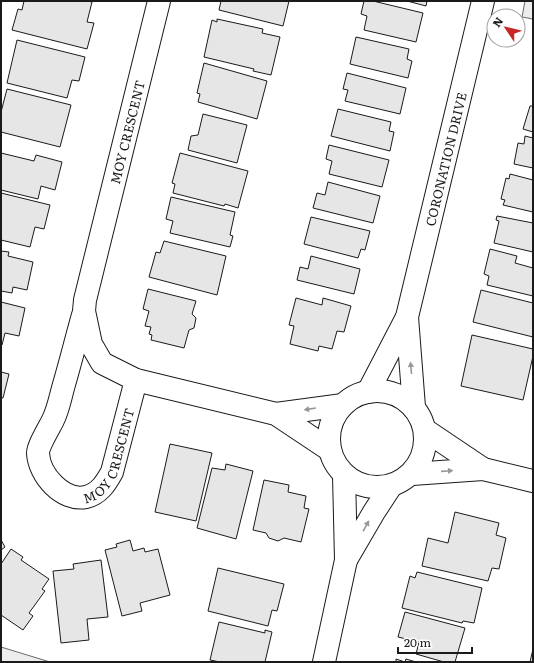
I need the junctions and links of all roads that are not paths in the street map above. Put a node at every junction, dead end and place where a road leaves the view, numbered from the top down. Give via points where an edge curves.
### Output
1 (159, 1) edge
2 (483, 1) edge
3 (84, 311) junction
4 (406, 316) junction
5 (136, 380) junction
6 (368, 392) junction
7 (343, 405) junction
8 (414, 407) junction
9 (276, 414) junction
10 (425, 430) junction
11 (330, 450) junction
12 (483, 469) junction
13 (412, 474) junction
14 (344, 475) junction
15 (533, 481) edge
16 (391, 486) junction
17 (346, 560) junction
18 (324, 662) edge

1 - 3 street, MOY CRESCENT
2 - 4 street, CORONATION DRIVE
3 - 5 street, MOY CRESCENT via 91,344 102,362
3 - 5 street, MOY CRESCENT via 55,416 37,452 41,468 57,488 76,498 96,493 104,485 112,472
4 - 6 street, CORONATION DRIVE
8 -> 4 street, CORONATION DRIVE
5 - 9 street, MOY CRESCENT
6 - 7 street via 355,396
6 - 8 street via 393,393
7 -> 9 street, MOY CRESCENT
7 - 11 street via 334,419 329,434
8 - 10 street
9 - 11 street, MOY CRESCENT
10 - 12 street
10 - 13 street via 425,446 421,461
11 - 14 street
13 -> 12 street
12 - 15 street
13 - 16 street
14 - 16 street via 358,484 374,488
14 - 17 street
17 -> 16 street
17 - 18 street

